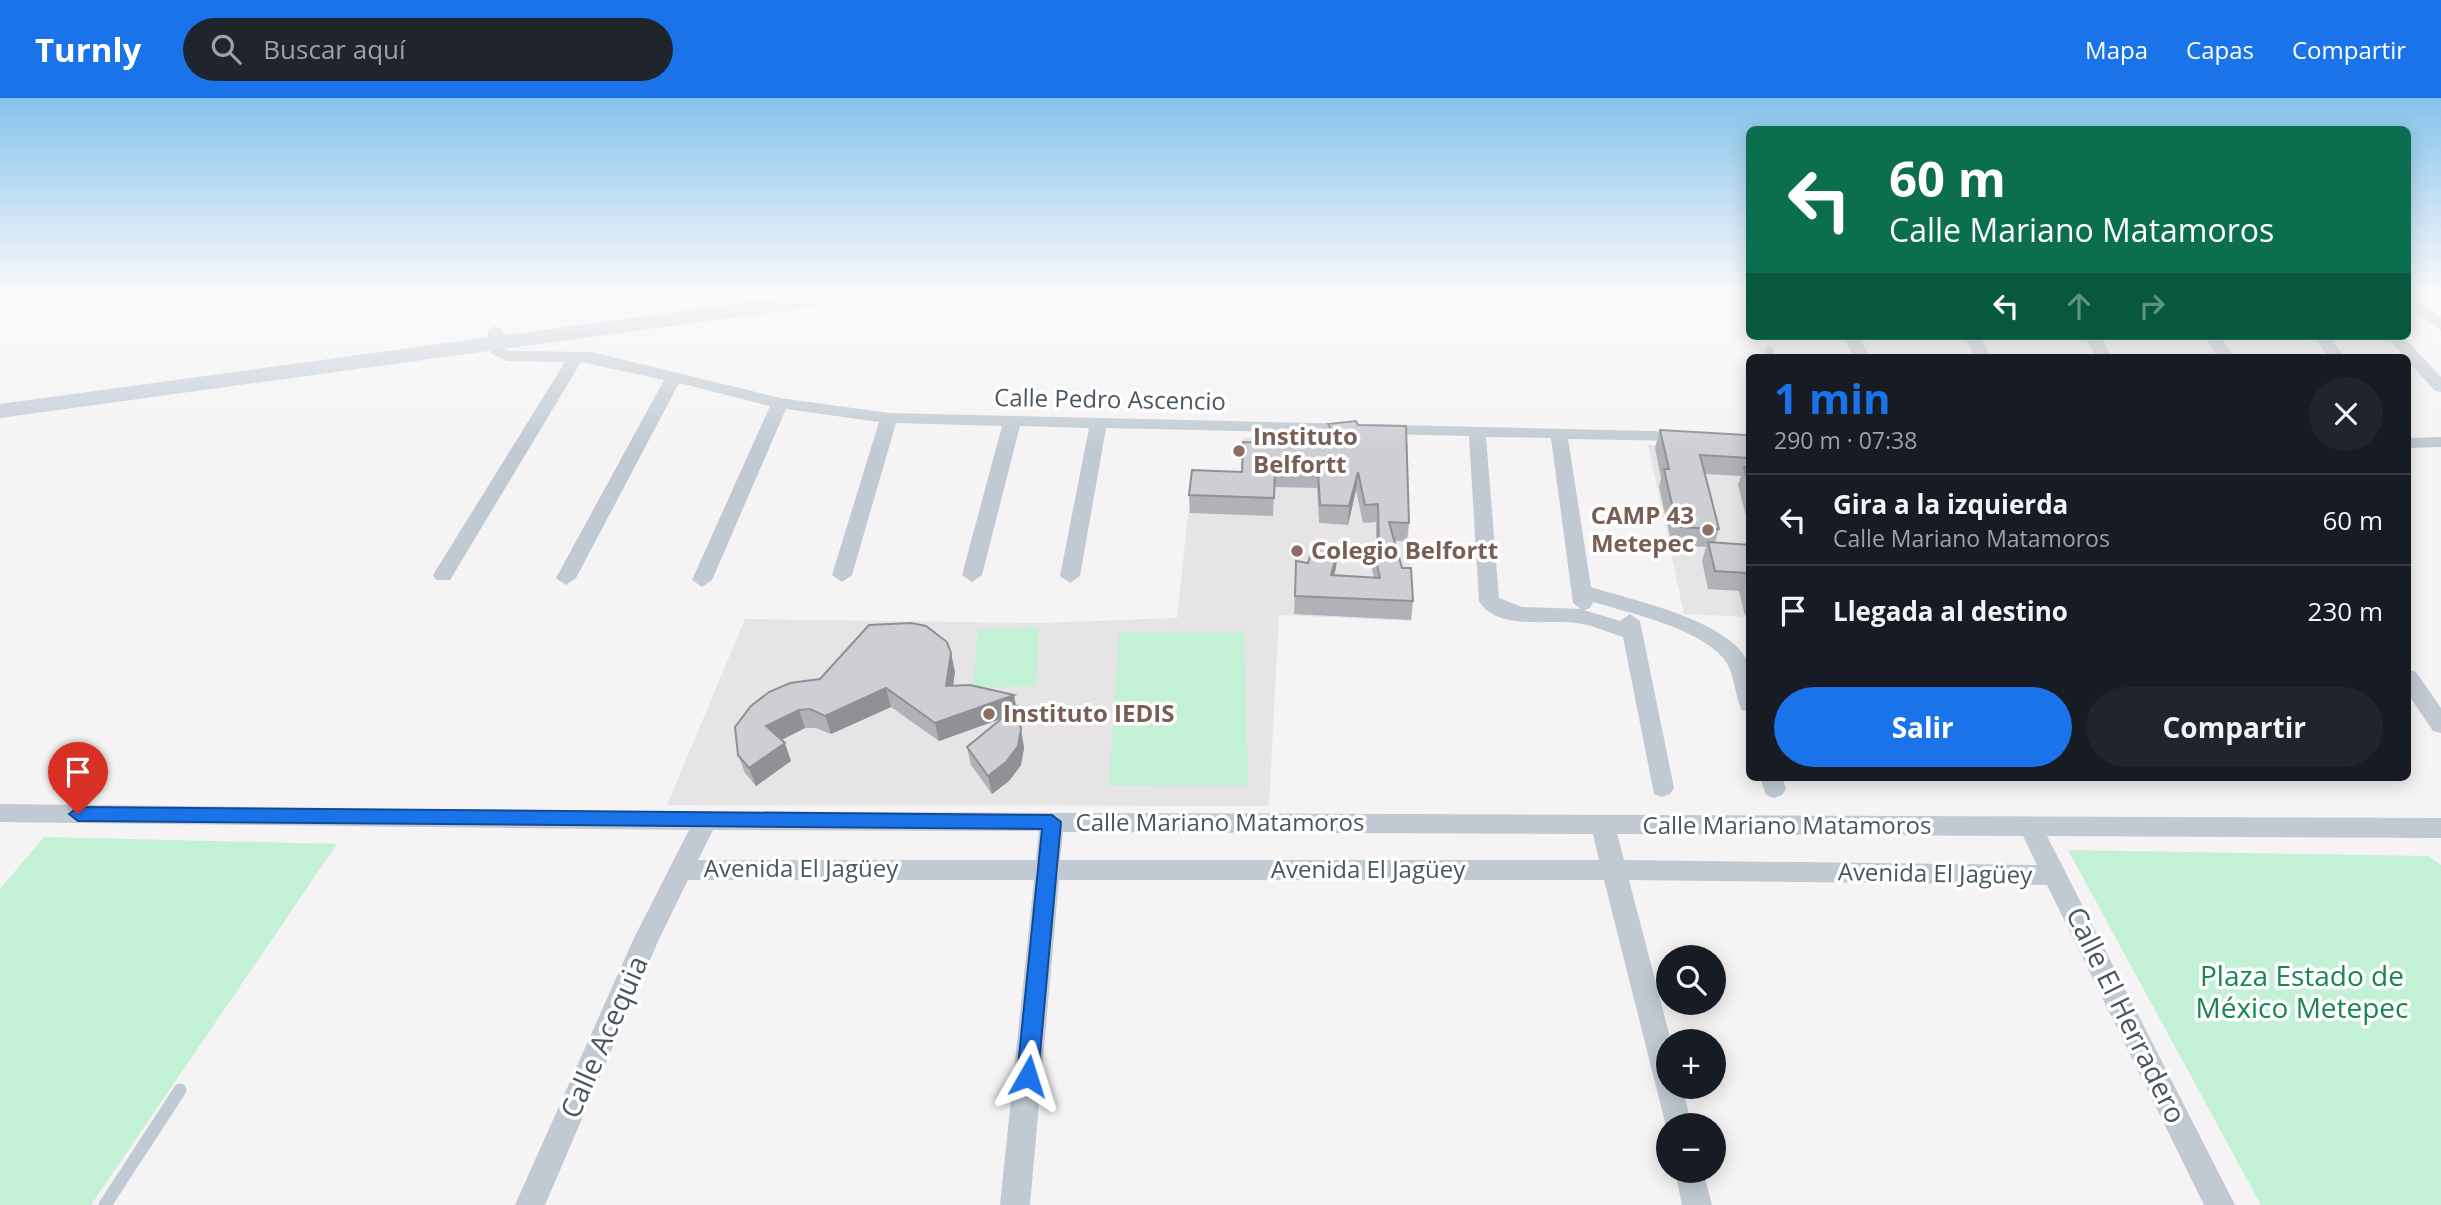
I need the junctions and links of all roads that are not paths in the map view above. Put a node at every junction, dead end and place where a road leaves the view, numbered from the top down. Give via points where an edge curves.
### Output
1 (439, 345) edge
2 (450, 345) edge
3 (496, 345) edge
4 (2411, 354) edge
5 (578, 355) junction
6 (674, 377) junction
7 (2441, 387) edge
8 (0, 397) edge
9 (780, 403) junction
10 (0, 411) edge
11 (889, 418) junction
12 (1012, 422) junction
13 (1098, 425) junction
14 (1477, 432) junction
15 (1559, 435) junction
16 (1709, 436) edge
17 (2441, 442) edge
18 (2411, 443) edge
19 (443, 575) dead end
20 (842, 575) dead end
21 (972, 575) dead end
22 (1070, 576) dead end
23 (566, 578) dead end
24 (702, 580) dead end
25 (1582, 591) junction
26 (1629, 608) junction
27 (1585, 616) junction
28 (1632, 634) junction
29 (2411, 681) edge
30 (1746, 693) edge
31 (2441, 726) edge
32 (1662, 788) dead end
33 (0, 813) edge
34 (706, 820) junction
35 (1052, 822) junction
36 (1603, 826) junction
37 (2030, 826) junction
38 (2441, 828) edge
39 (1048, 869) junction
40 (680, 870) junction
41 (1615, 870) junction
42 (2056, 875) junction
43 (1656, 1037) edge
44 (180, 1090) dead end
45 (1692, 1183) edge
46 (105, 1205) edge
47 (530, 1205) edge
48 (1015, 1205) edge
49 (1697, 1205) edge
50 (2220, 1205) edge

1 - 8 main road
2 - 10 main road
3 - 5 street, Calle Pedro Ascencio via 497,351 507,356
4 - 7 street
5 - 6 street, Calle Pedro Ascencio
5 - 19 street
6 - 9 street, Calle Pedro Ascencio
6 - 23 street
9 - 11 street, Calle Pedro Ascencio
9 - 24 street
11 - 12 street, Calle Pedro Ascencio
11 - 20 street
12 - 13 street, Calle Pedro Ascencio
12 - 21 street
13 - 14 street, Calle Pedro Ascencio
13 - 22 street
14 - 15 street, Calle Pedro Ascencio
14 - 27 street via 1489,601 1510,613
15 - 16 street, Calle Pedro Ascencio
15 - 25 street
17 - 18 street
25 - 26 street
25 - 27 street
26 - 28 street
26 - 30 street via 1699,631 1717,642 1732,654
27 - 28 street
28 - 32 street
29 - 31 street
33 - 34 street, Calle Mariano Matamoros
34 - 35 street, Calle Mariano Matamoros
34 - 40 street, Calle Acequia
35 - 36 street, Calle Mariano Matamoros
35 - 39 street
36 - 37 street, Calle Mariano Matamoros
36 - 41 street
37 - 38 street, Calle Mariano Matamoros
37 - 42 street, Calle El Herradero
39 - 40 street, Avenida El Jagüey
39 - 41 street, Avenida El Jagüey
39 - 48 street
40 - 47 street, Calle Acequia
41 - 42 street, Avenida El Jagüey
41 - 43 street
42 - 50 street, Calle El Herradero
44 - 46 lane
45 - 49 street

